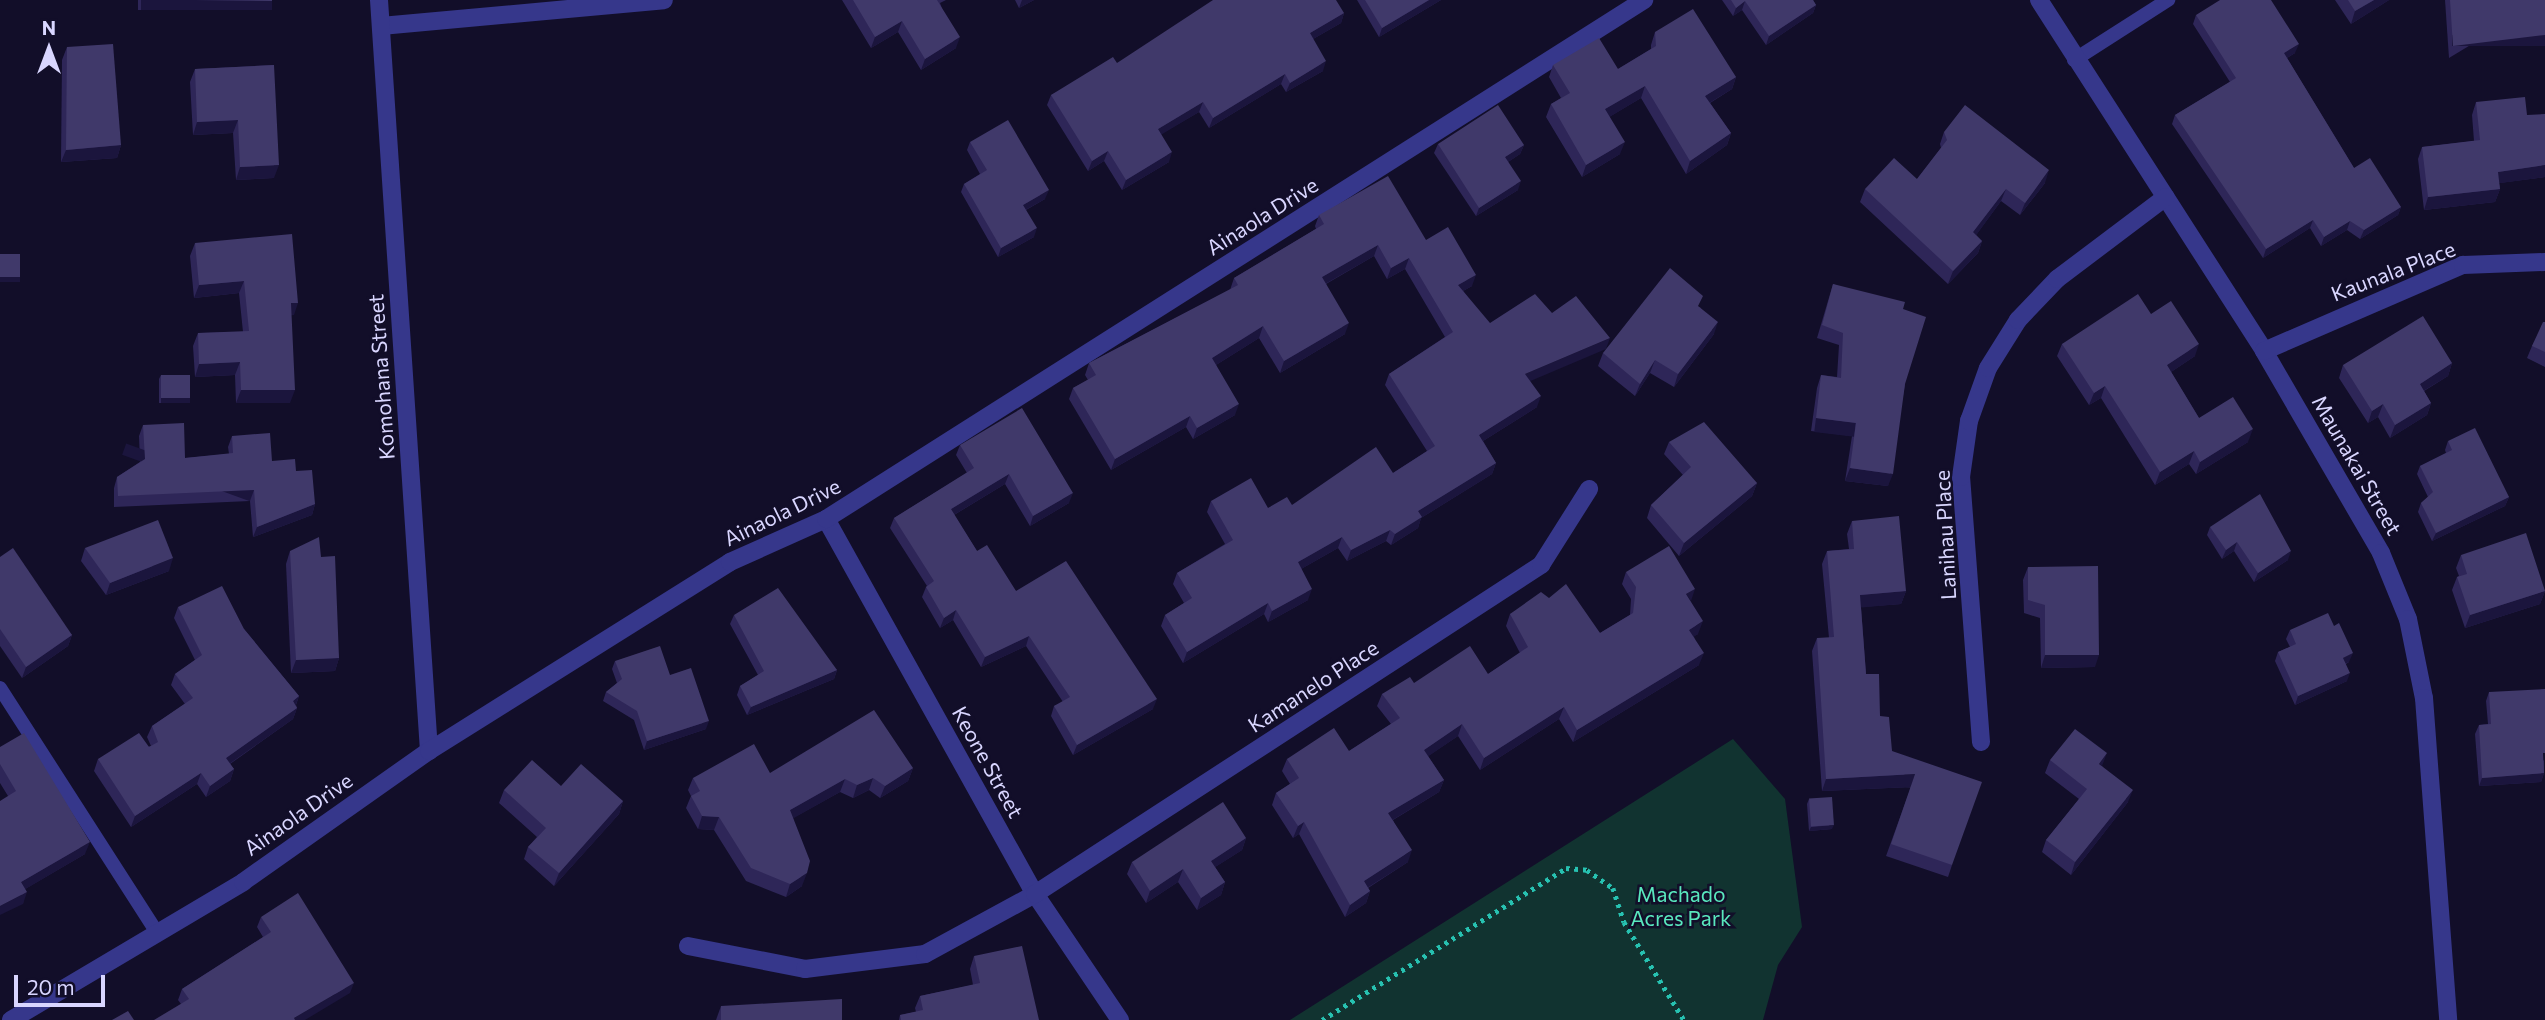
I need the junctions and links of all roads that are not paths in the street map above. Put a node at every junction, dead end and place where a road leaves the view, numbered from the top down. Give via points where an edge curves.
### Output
1 (379, 0) edge
2 (664, 0) edge
3 (1644, 0) edge
4 (2039, 0) edge
5 (2168, 0) edge
6 (381, 26) junction
7 (2074, 60) junction
8 (2166, 197) junction
9 (2545, 262) edge
10 (2264, 351) junction
11 (1589, 489) dead end
12 (826, 519) junction
13 (0, 688) edge
14 (1981, 742) dead end
15 (429, 751) junction
16 (1035, 894) junction
17 (157, 933) junction
18 (688, 946) dead end
19 (11, 1020) edge
20 (1120, 1020) edge
21 (2448, 1020) edge

1 - 6 street, Komohana Street
2 - 6 street
3 - 12 street, Ainaola Drive
4 - 7 street, Maunakai Street
5 - 7 lane
6 - 15 street, Komohana Street
7 - 8 street, Maunakai Street
8 - 10 street, Maunakai Street
8 - 14 street, Lanihau Place via 2057,279 2018,320 1988,368 1969,421 1961,477
9 - 10 street, Kaunala Place via 2463,265
10 - 21 street, Maunakai Street via 2381,554 2408,620 2424,698
11 - 16 street, Kamanelo Place via 1541,565
12 - 15 street, Ainaola Drive via 730,562
12 - 16 street, Keone Street
13 - 17 lane
15 - 17 street, Ainaola Drive via 243,883
16 - 18 street, Kamanelo Place via 925,954 866,966 746,962
16 - 20 street, Keone Street
17 - 19 street, Ainaola Drive

